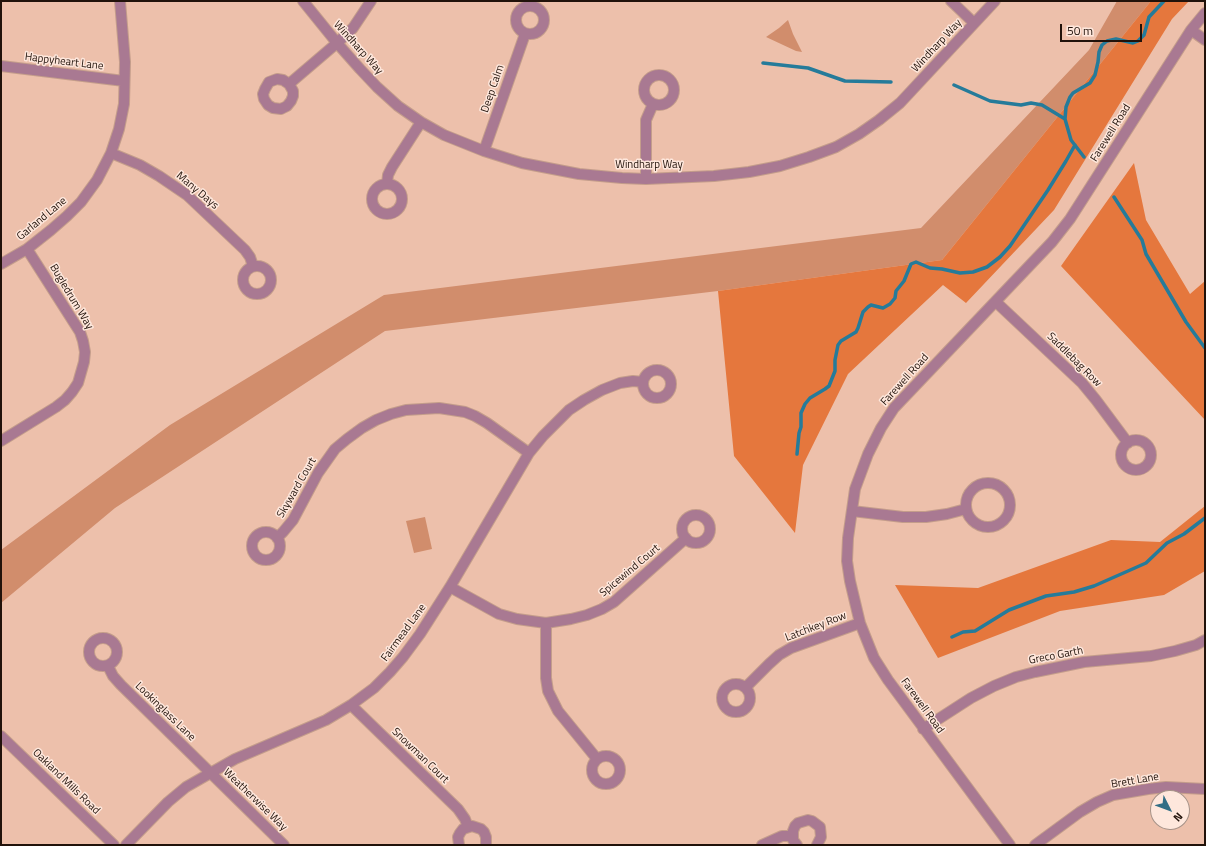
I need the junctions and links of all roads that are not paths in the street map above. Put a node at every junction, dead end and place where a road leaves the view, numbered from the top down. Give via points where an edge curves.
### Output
1 (120, 1) edge
2 (303, 1) edge
3 (371, 1) edge
4 (951, 1) edge
5 (995, 1) edge
6 (1205, 13) edge
7 (974, 23) junction
8 (1191, 30) junction
9 (525, 34) dead end
10 (1205, 40) edge
11 (337, 43) junction
12 (1, 66) edge
13 (124, 81) junction
14 (289, 84) dead end
15 (653, 104) dead end
16 (421, 122) junction
17 (484, 151) junction
18 (110, 153) junction
19 (646, 179) junction
20 (387, 184) dead end
21 (27, 249) junction
22 (1, 264) edge
23 (253, 266) dead end
24 (996, 302) junction
25 (643, 382) dead end
26 (1, 441) edge
27 (1128, 443) dead end
28 (529, 453) junction
29 (966, 509) junction
30 (852, 511) junction
31 (277, 538) dead end
32 (686, 538) dead end
33 (450, 587) junction
34 (546, 623) junction
35 (860, 623) junction
36 (1205, 640) edge
37 (108, 666) dead end
38 (746, 687) dead end
39 (351, 705) junction
40 (924, 729) junction
41 (1, 736) edge
42 (597, 759) dead end
43 (210, 773) junction
44 (1205, 789) edge
45 (468, 827) junction
46 (795, 840) edge
47 (114, 845) edge
48 (126, 845) edge
49 (284, 845) edge
50 (459, 845) edge
51 (486, 845) edge
52 (762, 845) edge
53 (817, 845) edge
54 (1010, 845) edge
55 (1035, 845) edge

1 - 13 street, Garland Lane
2 - 11 street, Windharp Way
3 - 11 street via 353,28
4 - 7 street
5 - 7 street, Windharp Way
6 - 8 street, Farewell Road
7 - 19 street, Windharp Way via 900,103 859,134 836,147 780,166 749,172
8 - 10 street
8 - 24 street, Farewell Road via 1070,219
9 - 17 street, Deep Calm
11 - 14 street
11 - 16 street, Windharp Way via 398,106
12 - 13 street, Happyheart Lane
13 - 18 street, Garland Lane via 124,104 119,129
15 - 19 street via 646,120
16 - 17 street, Windharp Way via 444,135
16 - 20 street via 392,167
17 - 19 street, Windharp Way via 550,169 597,176
18 - 21 street, Garland Lane via 97,180 81,202
18 - 23 street, Many Days via 147,168 187,195 245,250
21 - 22 street, Garland Lane
21 - 26 street, Bugledrum Way via 80,332 84,362 78,383 66,400
24 - 27 street, Saddlebag Row via 1082,383
24 - 30 street, Farewell Road via 894,408 866,460 855,489
25 - 28 street, Fairmead Lane via 620,383 584,400 554,424
28 - 31 street, Skyward Court via 475,416 465,412 439,408 406,410 391,414 362,428 335,450 318,473 294,520
28 - 33 street, Fairmead Lane
29 - 29 street via 970,492 981,484 995,484 1009,500 1009,511 1004,520 991,527 976,524 969,518
29 - 30 street via 926,518
30 - 35 street, Farewell Road via 847,561
32 - 34 street, Spicewind Court via 614,602 587,615
33 - 34 street, Spicewind Court via 499,614
33 - 39 street, Fairmead Lane via 403,657 374,688
34 - 42 street via 548,691 558,711
35 - 38 street, Latchkey Row via 806,642 779,655
35 - 40 street, Farewell Road via 874,658
36 - 40 street, Greco Garth via 1175,651 1151,656 1084,662 1016,677 971,698
37 - 43 street, Lookinglass Lane via 121,685
39 - 43 street, Fairmead Lane via 326,720 235,759
39 - 45 street, Snowman Court via 458,809
40 - 54 street, Farewell Road
41 - 47 street, Oakland Mills Road
43 - 48 street, Fairmead Lane via 186,787 168,802
43 - 49 street, Weatherwise Way
44 - 55 street, Brett Lane via 1166,787 1113,795 1080,812
45 - 50 street via 460,833
45 - 51 street via 481,829 486,837
46 - 52 street via 782,836
46 - 53 street via 795,826 808,820 820,827 821,837

